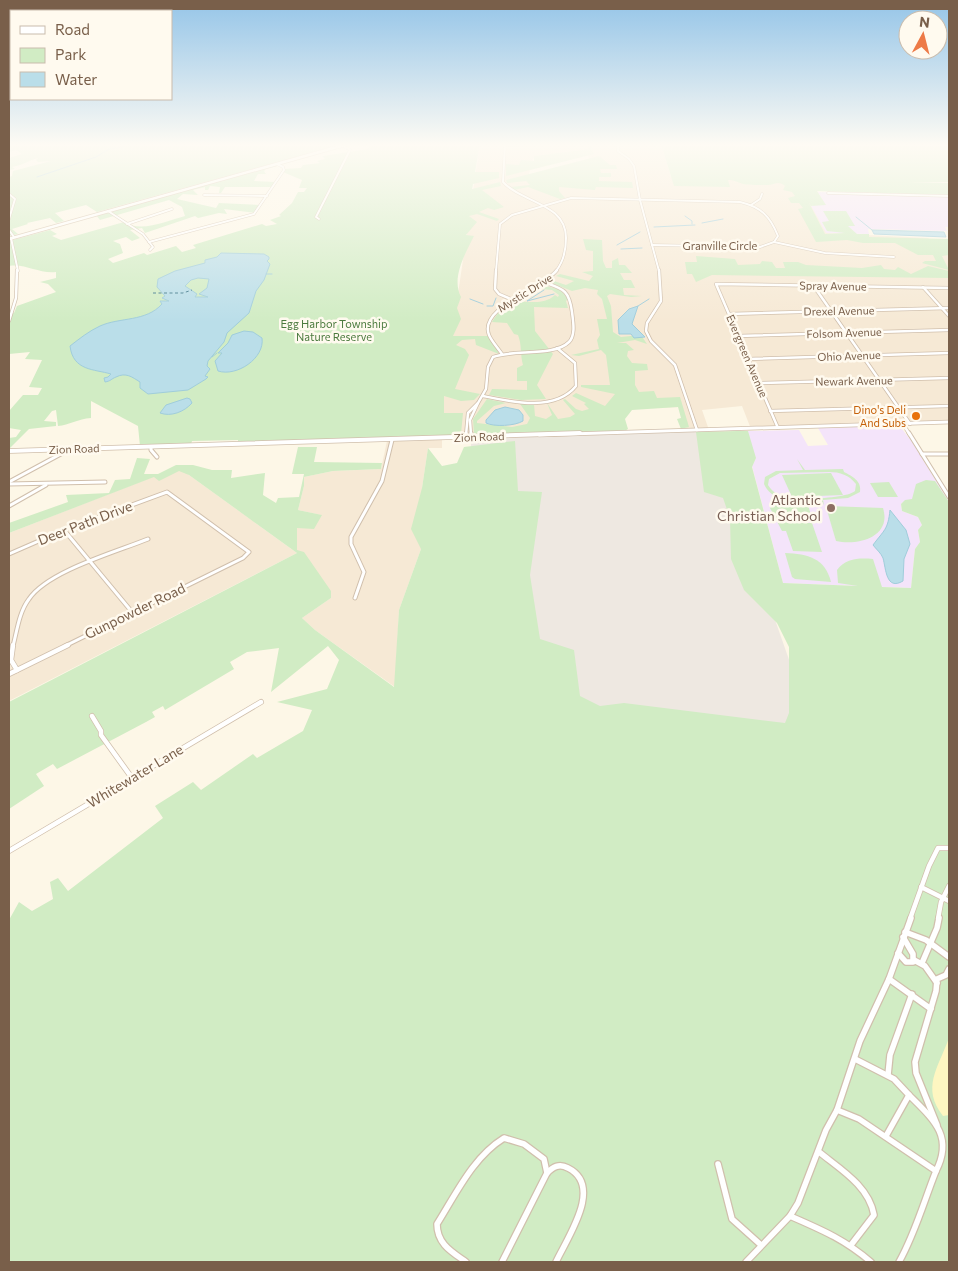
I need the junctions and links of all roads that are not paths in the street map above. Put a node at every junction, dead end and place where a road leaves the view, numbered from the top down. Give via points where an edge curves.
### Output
1 (14, 203) edge
2 (136, 203) edge
3 (262, 203) edge
4 (323, 203) edge
5 (536, 203) edge
6 (550, 203) edge
7 (640, 203) edge
8 (740, 203) edge
9 (754, 203) edge
10 (751, 205) junction
11 (542, 206) junction
12 (172, 209) dead end
13 (108, 211) junction
14 (9, 219) edge
15 (319, 219) dead end
16 (127, 224) junction
17 (9, 230) edge
18 (11, 238) edge
19 (149, 242) junction
20 (774, 242) junction
21 (652, 245) junction
22 (150, 250) dead end
23 (894, 257) dead end
24 (543, 282) junction
25 (716, 284) joint
26 (814, 286) junction
27 (923, 287) junction
28 (949, 288) edge
29 (513, 300) junction
30 (943, 308) junction
31 (949, 308) edge
32 (831, 311) junction
33 (729, 314) junction
34 (949, 316) edge
35 (9, 321) edge
36 (949, 330) edge
37 (846, 332) junction
38 (738, 336) junction
39 (557, 348) junction
40 (949, 353) edge
41 (502, 354) junction
42 (862, 355) junction
43 (748, 359) junction
44 (949, 378) edge
45 (880, 380) junction
46 (758, 383) junction
47 (483, 396) junction
48 (949, 406) edge
49 (899, 407) junction
50 (770, 411) junction
51 (949, 422) edge
52 (903, 424) junction
53 (910, 424) junction
54 (778, 428) junction
55 (697, 430) junction
56 (468, 437) junction
57 (392, 440) junction
58 (151, 447) junction
59 (70, 449) junction
60 (9, 451) edge
61 (922, 454) junction
62 (949, 454) edge
63 (158, 457) dead end
64 (105, 482) dead end
65 (9, 483) edge
66 (47, 484) junction
67 (944, 487) junction
68 (949, 487) edge
69 (949, 496) edge
70 (9, 506) edge
71 (64, 530) junction
72 (148, 539) dead end
73 (240, 544) joint
74 (9, 554) edge
75 (90, 563) junction
76 (355, 598) dead end
77 (132, 612) junction
78 (16, 670) junction
79 (9, 674) edge
80 (261, 702) dead end
81 (92, 716) dead end
82 (132, 778) junction
83 (949, 848) edge
84 (9, 852) edge
85 (949, 886) edge
86 (921, 887) junction
87 (944, 897) junction
88 (949, 901) edge
89 (904, 934) junction
90 (932, 943) junction
91 (898, 953) junction
92 (949, 957) edge
93 (914, 960) junction
94 (922, 963) junction
95 (949, 969) edge
96 (889, 979) junction
97 (937, 983) junction
98 (912, 994) junction
99 (930, 1009) junction
100 (855, 1059) junction
101 (888, 1075) junction
102 (909, 1095) junction
103 (838, 1110) junction
104 (937, 1124) junction
105 (886, 1136) junction
106 (819, 1152) junction
107 (718, 1164) dead end
108 (936, 1171) junction
109 (547, 1173) junction
110 (790, 1216) junction
111 (851, 1245) junction
112 (761, 1246) junction
113 (466, 1262) edge
114 (502, 1262) edge
115 (556, 1262) edge
116 (746, 1262) edge
117 (871, 1262) edge
118 (899, 1262) edge

1 - 14 street
2 - 13 main road
3 - 19 street via 248,217
4 - 15 street via 316,217
5 - 11 street, Mystic Drive
6 - 11 street, Granville Circle
7 - 21 street
8 - 10 street, Granville Circle
9 - 10 street
10 - 20 street, Granville Circle via 768,215 778,236
11 - 24 street, Mystic Drive via 556,214 564,224 567,252 562,267
11 - 29 street via 509,216 499,225 495,289
12 - 16 street
13 - 16 street
13 - 18 main road
16 - 19 street
17 - 18 street
18 - 35 street via 20,282
19 - 22 street via 153,247
20 - 21 street, Granville Circle via 739,248
20 - 23 street via 825,253
21 - 55 street via 661,299 647,322 646,333 675,364
24 - 29 street, Mystic Drive
24 - 39 street via 571,297 573,335 569,342
25 - 26 street, Spray Avenue
25 - 33 street, Evergreen Avenue
26 - 27 street, Spray Avenue
26 - 32 street
27 - 28 street, Spray Avenue
27 - 30 street
29 - 41 street, Mystic Drive via 494,313 487,325 489,336
30 - 31 street, Drexel Avenue
30 - 32 street, Drexel Avenue
30 - 34 street
32 - 33 street, Drexel Avenue
32 - 37 street
33 - 38 street, Evergreen Avenue
36 - 37 street, Folsom Avenue
37 - 38 street, Folsom Avenue
37 - 42 street
38 - 43 street, Evergreen Avenue
39 - 41 street
39 - 47 street via 575,363 576,386 570,394 551,400 526,402
40 - 42 street, Ohio Avenue
41 - 47 street via 489,362
42 - 43 street, Ohio Avenue
42 - 45 street
43 - 46 street, Evergreen Avenue
44 - 45 street, Newark Avenue
45 - 46 street, Newark Avenue
45 - 49 street
46 - 50 street, Evergreen Avenue
47 - 56 street via 470,420
48 - 49 street
49 - 50 street
49 - 53 street
50 - 54 street, Evergreen Avenue
51 - 53 street, Zion Road
52 - 53 street, Zion Road
52 - 54 street, Zion Road
52 - 61 street
54 - 55 street, Zion Road
55 - 56 street, Zion Road
56 - 57 street, Zion Road
57 - 58 street, Zion Road
57 - 76 street via 382,481 351,537 364,572
58 - 59 street, Zion Road
58 - 63 street
59 - 60 street, Zion Road
59 - 65 street
61 - 62 street
61 - 67 street
64 - 66 street
65 - 66 street
66 - 70 street
67 - 68 street
67 - 69 street
71 - 73 street, Deer Path Drive via 167,492
71 - 74 street, Deer Path Drive
71 - 75 street
72 - 75 street
73 - 77 street, Gunpowder Road via 248,552 243,558
75 - 77 street
75 - 78 street via 46,582 28,600 11,653
77 - 78 street, Gunpowder Road
78 - 79 street, Gunpowder Road
80 - 82 street, Whitewater Lane
81 - 82 street via 100,734
82 - 84 street, Whitewater Lane
83 - 86 street via 937,850
85 - 87 street
86 - 87 street
86 - 89 street
87 - 88 street
87 - 90 street
89 - 90 street
89 - 91 street
89 - 93 street
90 - 92 street
90 - 94 street
91 - 93 street via 906,962
91 - 96 street
93 - 94 street
94 - 97 street
95 - 97 street
96 - 98 street
96 - 100 street
97 - 99 street
98 - 99 street
98 - 101 street via 890,1055
99 - 104 street via 915,1066
100 - 101 street
100 - 103 street
101 - 102 street
102 - 104 street
102 - 105 street
103 - 105 street
103 - 106 street via 828,1125
104 - 108 street via 944,1134 946,1147 945,1158
105 - 108 street
106 - 110 street
106 - 111 street via 857,1184 872,1202 873,1217
107 - 112 street via 732,1219
108 - 118 street via 911,1240
109 - 113 street via 544,1159 524,1144 504,1138 491,1146 475,1164 437,1224 439,1241
109 - 114 street
109 - 115 street via 556,1166 570,1168 577,1174 584,1193 581,1209
110 - 111 street
110 - 112 street
111 - 117 street
112 - 116 street

